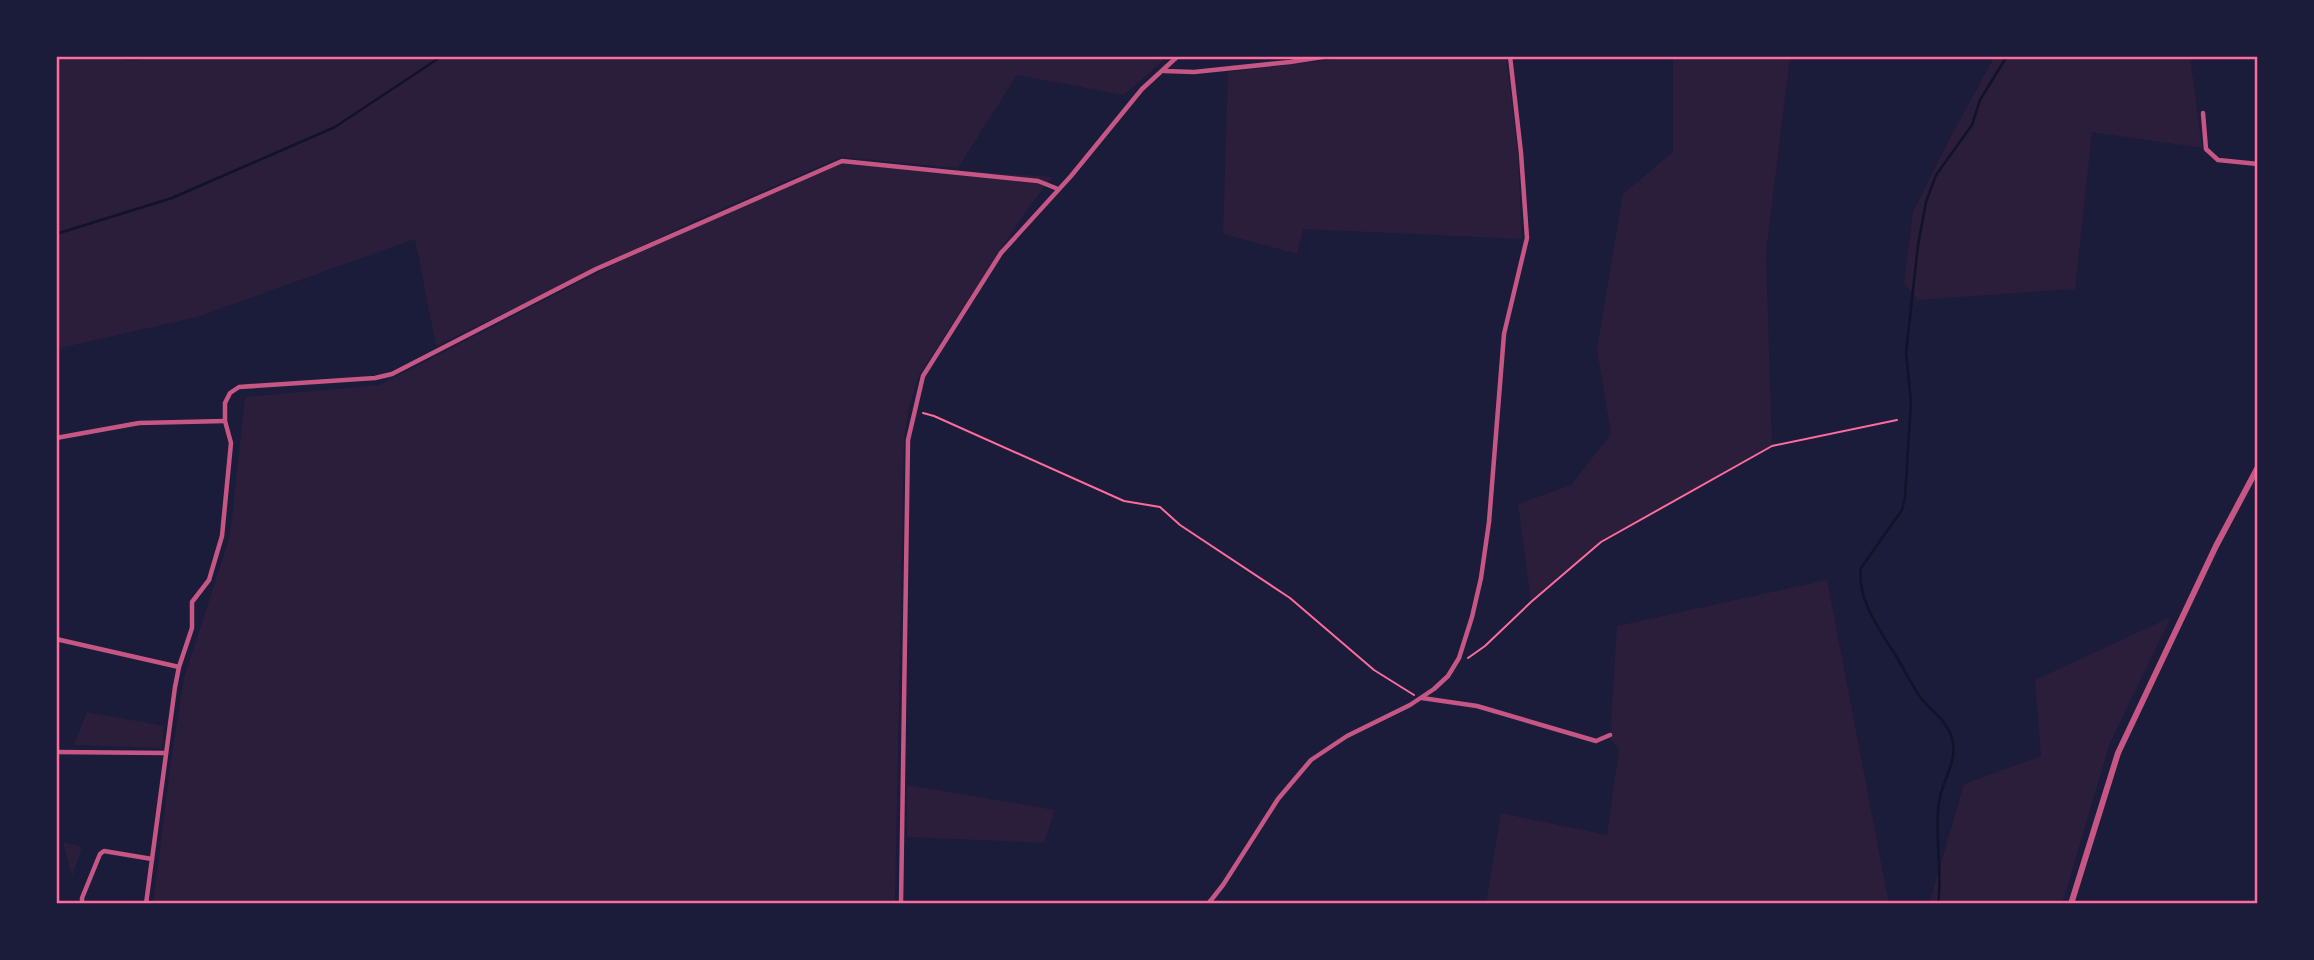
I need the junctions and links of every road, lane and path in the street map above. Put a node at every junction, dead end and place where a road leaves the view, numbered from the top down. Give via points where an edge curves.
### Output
1 (1178, 56) edge
2 (1329, 56) edge
3 (1510, 56) edge
4 (1163, 70) junction
5 (2203, 113) dead end
6 (2258, 164) edge
7 (1058, 189) junction
8 (914, 411) junction
9 (1897, 420) dead end
10 (225, 421) junction
11 (56, 438) edge
12 (2258, 467) edge
13 (56, 639) edge
14 (179, 667) junction
15 (1455, 667) junction
16 (1421, 698) junction
17 (1610, 736) dead end
18 (56, 752) edge
19 (166, 753) junction
20 (152, 859) junction
21 (82, 904) edge
22 (146, 904) edge
23 (901, 904) edge
24 (1208, 904) edge
25 (2071, 904) edge

1 - 4 street
2 - 4 street via 1194,72
3 - 15 street via 1527,238 1504,334 1480,578
4 - 7 street
5 - 6 street via 2206,149 2218,160
7 - 8 street via 1001,253 922,376
7 - 10 street via 1038,181 842,161 596,269 392,374 239,387 225,403
8 - 16 path via 1124,501 1160,507 1298,605 1374,670
8 - 23 street via 908,440
9 - 15 path via 1772,446 1601,542 1485,646
10 - 11 street via 139,423
10 - 14 street via 231,443 222,536 209,580 191,602 192,628
12 - 25 street via 2118,753
13 - 14 street
14 - 19 street
15 - 16 street
16 - 17 street via 1477,706 1596,741
16 - 24 street via 1311,761 1278,799
18 - 19 street
19 - 20 street
20 - 21 street via 104,851
20 - 22 street

